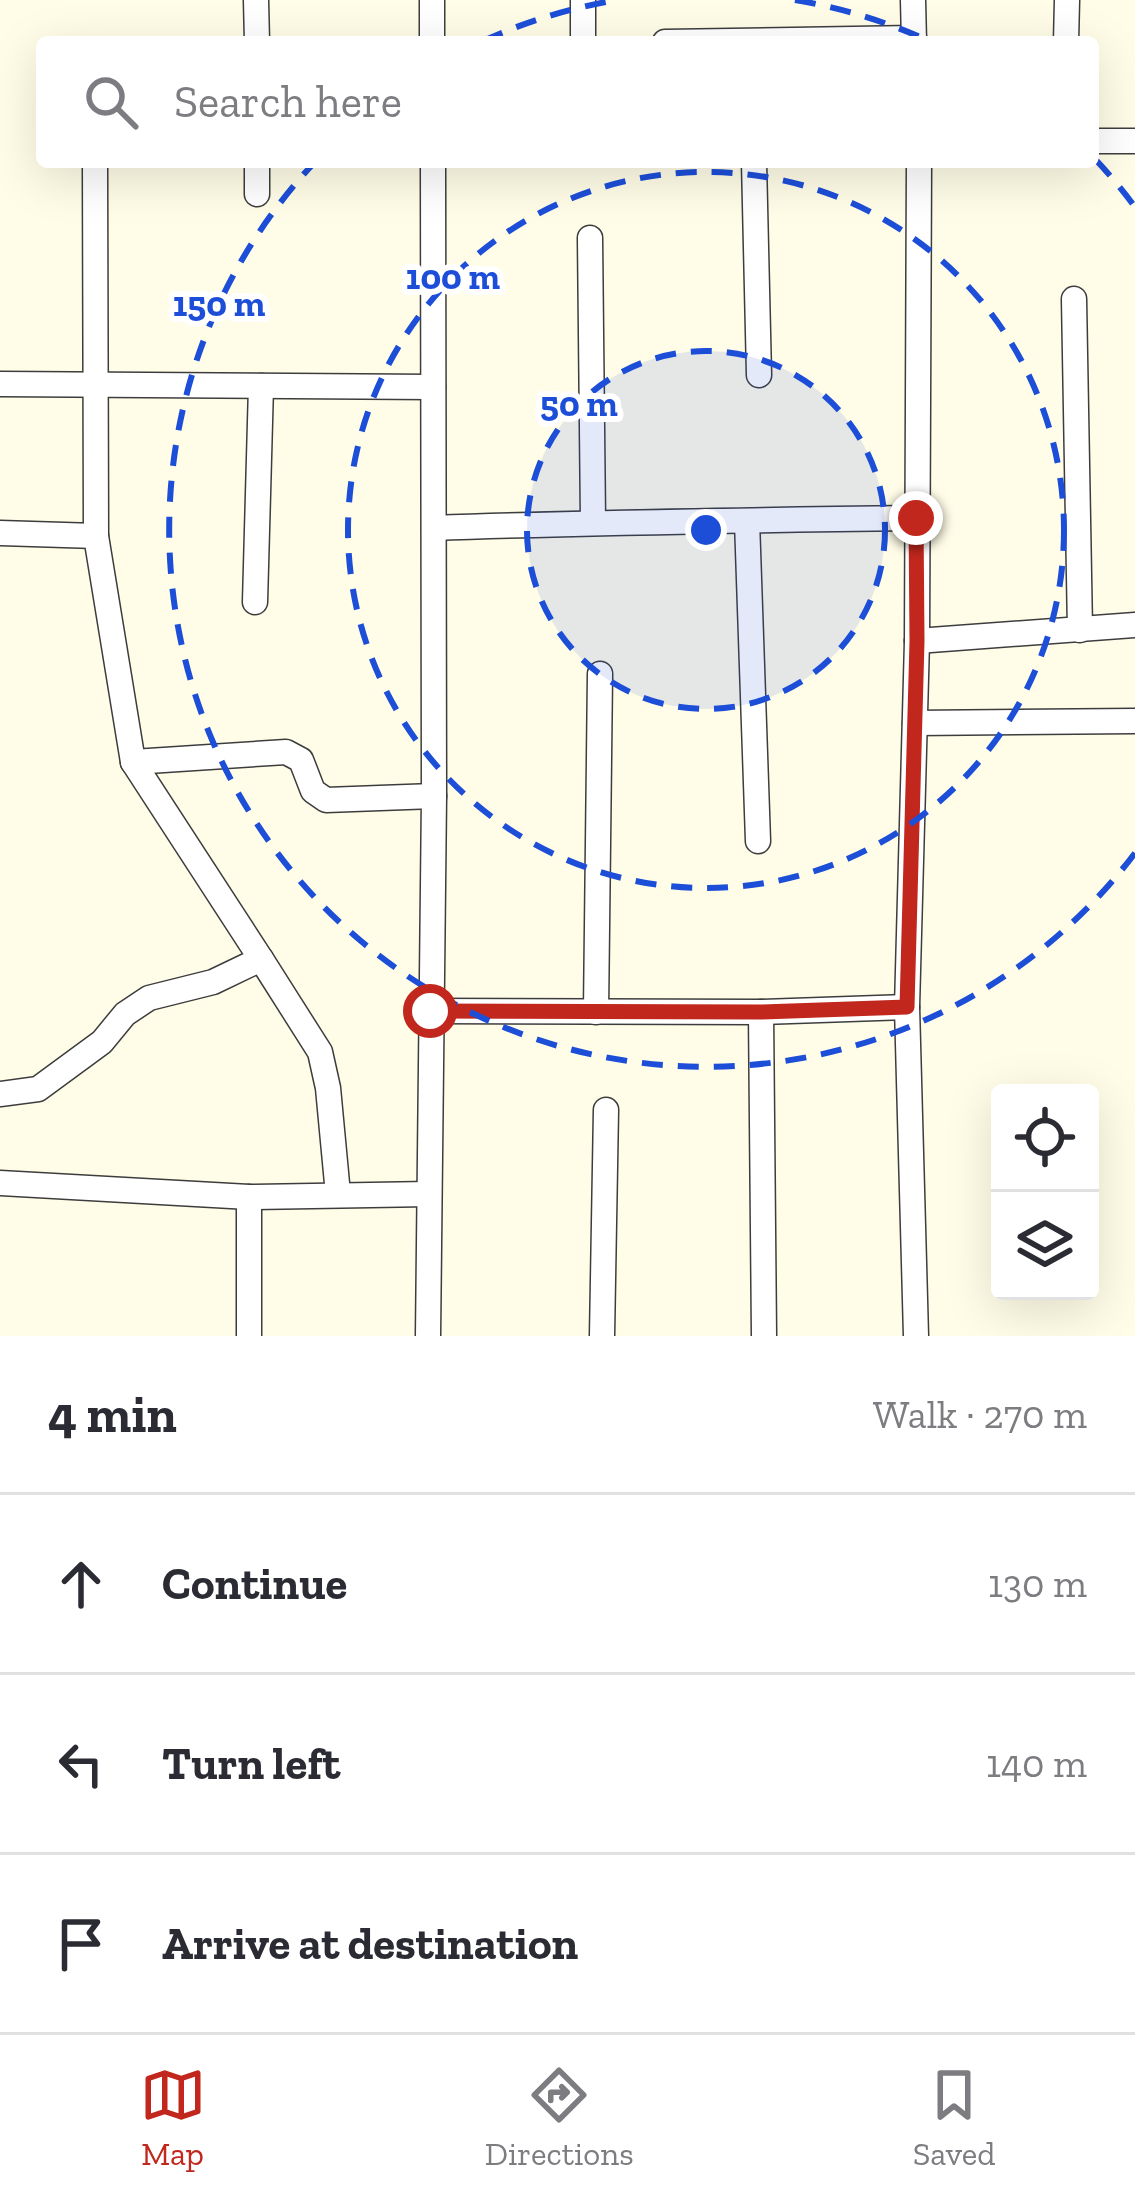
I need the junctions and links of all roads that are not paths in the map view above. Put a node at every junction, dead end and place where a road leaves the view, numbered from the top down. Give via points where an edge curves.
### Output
1 (256, 0) edge
2 (432, 0) edge
3 (583, 0) edge
4 (913, 0) edge
5 (1067, 0) edge
6 (256, 36) edge
7 (433, 36) edge
8 (583, 36) edge
9 (914, 36) edge
10 (1066, 36) edge
11 (1099, 141) edge
12 (1135, 141) edge
13 (95, 168) edge
14 (257, 168) edge
15 (433, 168) edge
16 (754, 168) edge
17 (919, 168) edge
18 (257, 194) dead end
19 (590, 238) dead end
20 (1074, 299) dead end
21 (759, 375) dead end
22 (0, 384) edge
23 (95, 385) junction
24 (261, 386) junction
25 (433, 387) junction
26 (916, 518) junction
27 (747, 521) junction
28 (593, 522) junction
29 (434, 528) junction
30 (0, 533) edge
31 (95, 536) junction
32 (255, 602) dead end
33 (1135, 625) edge
34 (1080, 630) junction
35 (917, 641) junction
36 (600, 674) dead end
37 (1135, 721) edge
38 (915, 723) junction
39 (133, 762) junction
40 (434, 796) junction
41 (758, 841) dead end
42 (261, 959) junction
43 (907, 1007) junction
44 (430, 1011) junction
45 (596, 1012) junction
46 (761, 1012) junction
47 (0, 1094) edge
48 (606, 1110) dead end
49 (0, 1183) edge
50 (338, 1194) junction
51 (429, 1194) junction
52 (249, 1197) junction
53 (249, 1336) edge
54 (428, 1336) edge
55 (602, 1336) edge
56 (764, 1336) edge
57 (916, 1336) edge

1 - 6 street
2 - 7 street
3 - 8 street
4 - 9 street
5 - 10 street
11 - 12 street
13 - 23 street
14 - 18 street
15 - 25 street
16 - 21 street
17 - 26 street
19 - 28 street
20 - 34 street
22 - 23 street
23 - 24 street
23 - 31 street
24 - 25 street
24 - 32 street
25 - 29 street
26 - 27 street
26 - 35 street
27 - 28 street
27 - 41 street
28 - 29 street
29 - 40 street
30 - 31 street
31 - 39 street
33 - 34 street
34 - 35 street
35 - 38 street
36 - 45 street
37 - 38 street
38 - 43 street
39 - 40 street via 286,752 302,760 313,791 326,800
39 - 42 street
40 - 44 street
42 - 47 street via 149,998 38,1089
42 - 50 street via 320,1052
43 - 46 street
43 - 57 street
44 - 45 street
44 - 51 street
45 - 46 street
46 - 56 street
48 - 55 street
49 - 52 street
50 - 51 street
50 - 52 street
51 - 54 street
52 - 53 street

